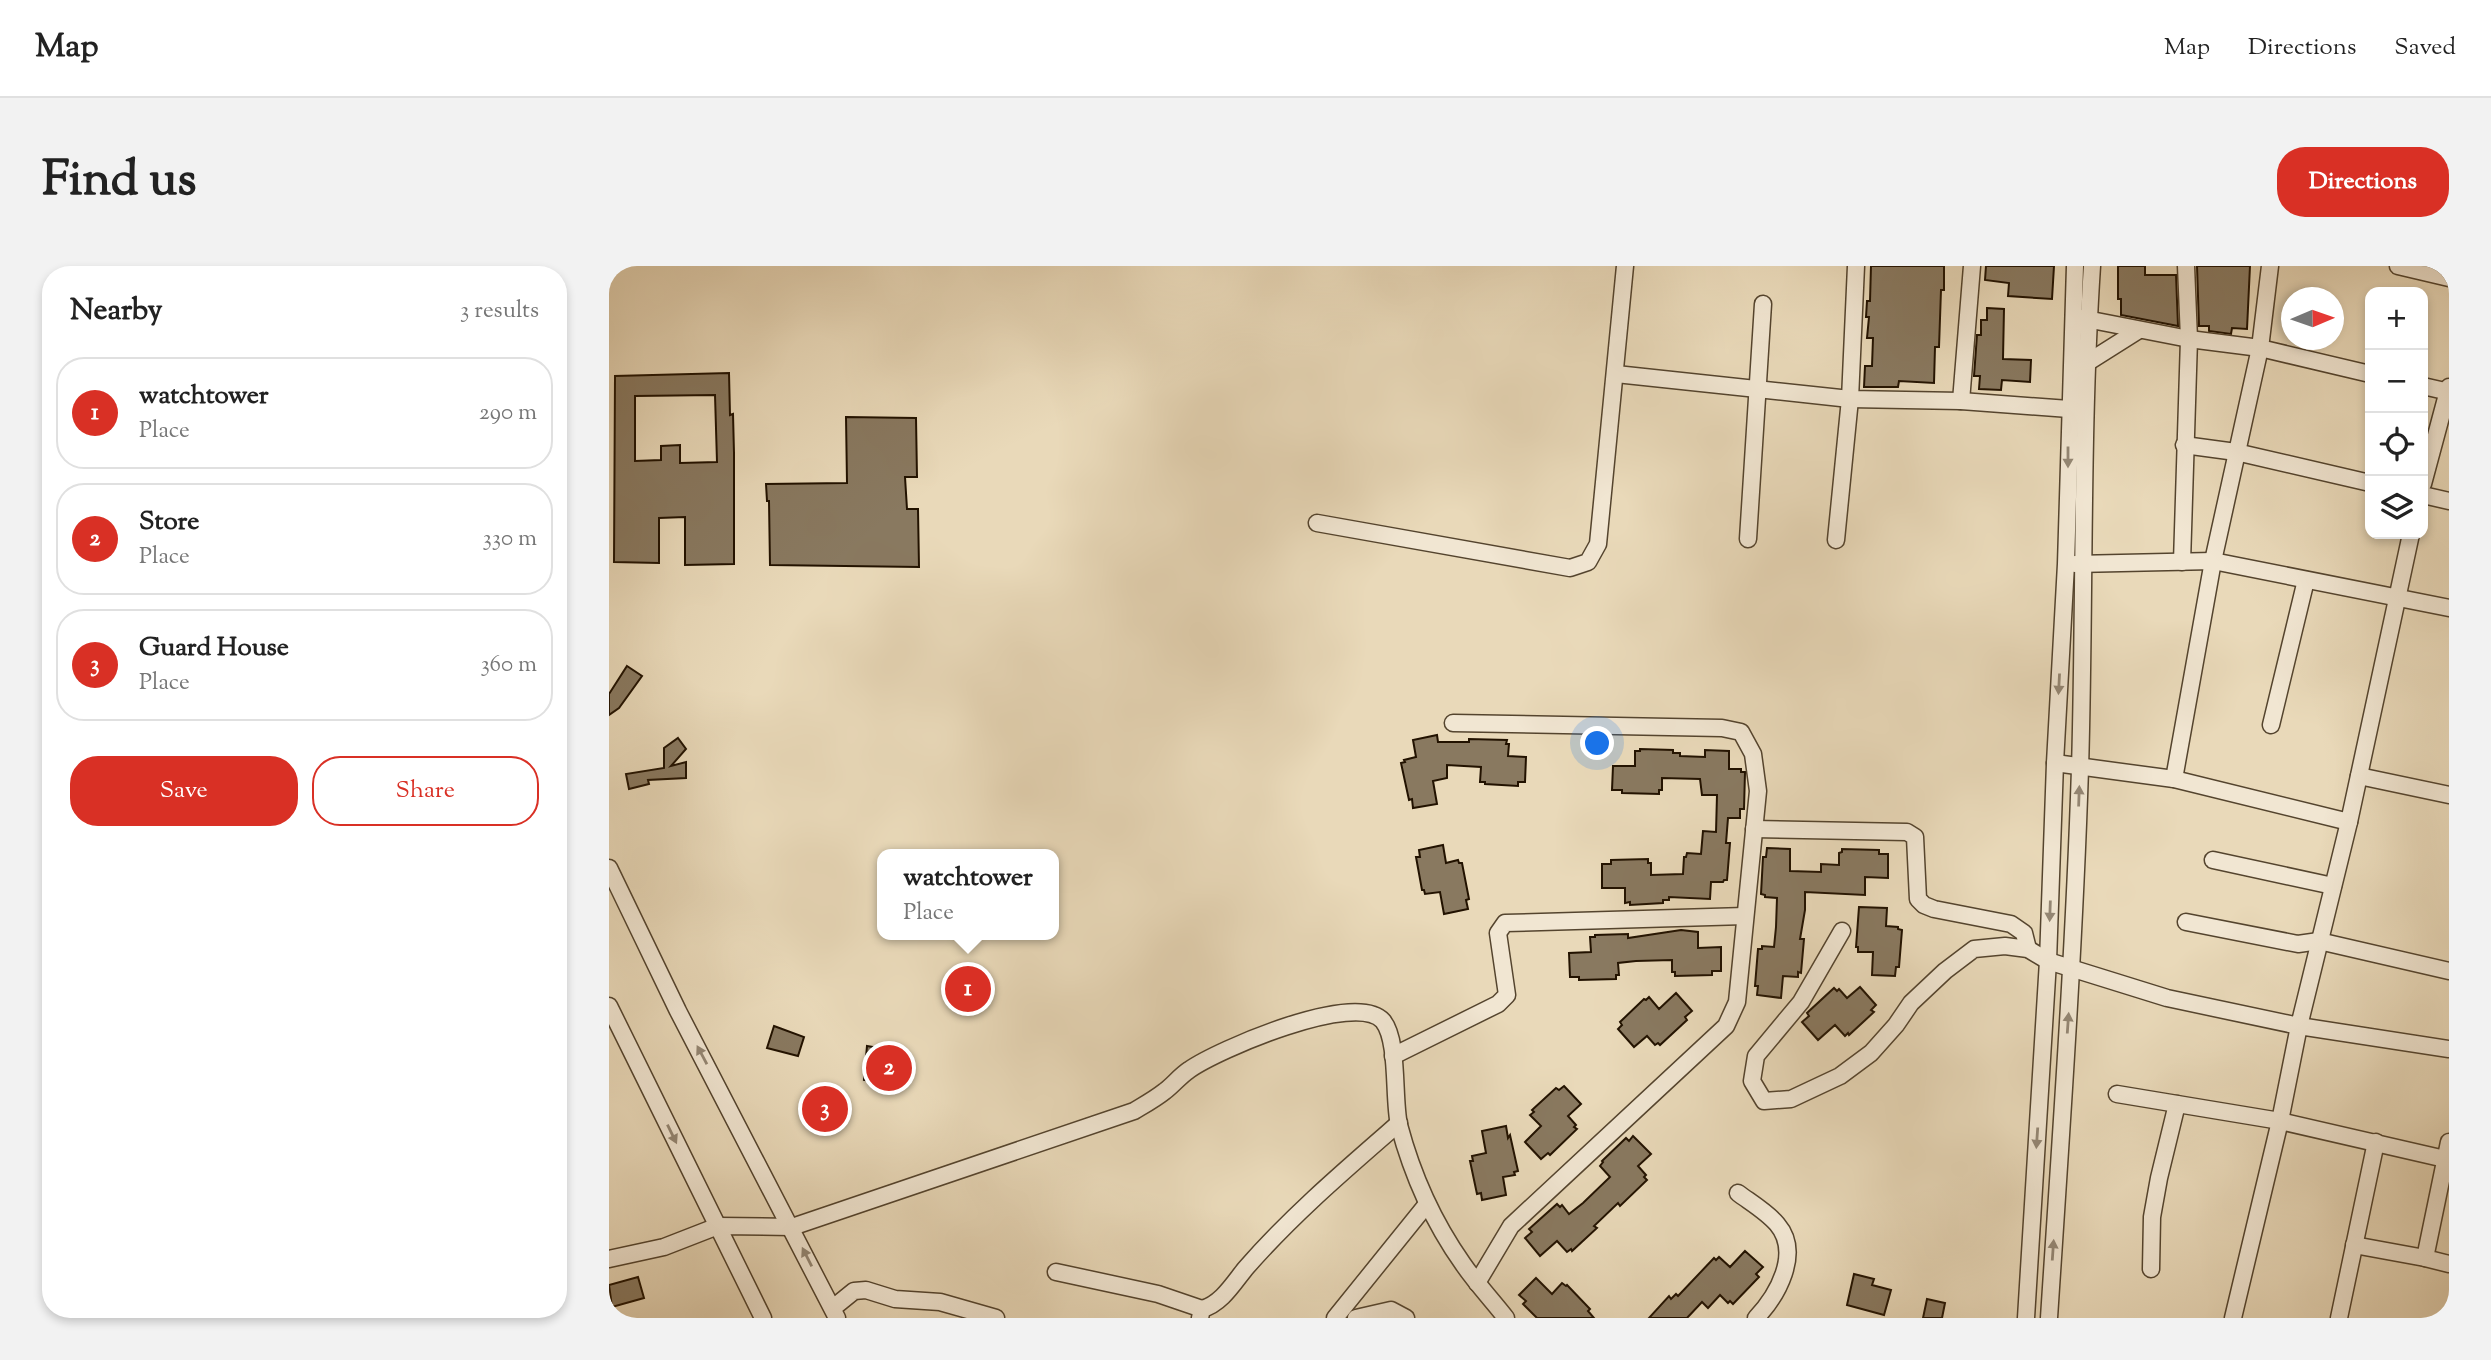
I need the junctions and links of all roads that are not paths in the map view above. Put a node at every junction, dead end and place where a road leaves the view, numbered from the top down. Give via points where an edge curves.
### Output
1 (1625, 266) edge
2 (1856, 266) edge
3 (1972, 266) edge
4 (2075, 266) edge
5 (2092, 266) edge
6 (2186, 266) edge
7 (2270, 266) edge
8 (2398, 266) edge
9 (2449, 278) edge
10 (1763, 304) dead end
11 (2072, 315) junction
12 (2089, 320) junction
13 (2139, 330) junction
14 (2189, 339) junction
15 (2260, 348) junction
16 (2087, 363) junction
17 (2070, 372) junction
18 (2365, 373) edge
19 (1616, 374) junction
20 (2428, 387) edge
21 (1756, 389) junction
22 (2449, 391) edge
23 (1850, 399) junction
24 (1961, 401) junction
25 (2069, 409) junction
26 (2185, 445) junction
27 (2236, 452) junction
28 (2425, 476) edge
29 (2365, 482) edge
30 (2428, 496) edge
31 (2449, 500) edge
32 (1317, 523) dead end
33 (1748, 539) dead end
34 (2410, 539) edge
35 (1836, 540) dead end
36 (2213, 561) junction
37 (2182, 562) junction
38 (2066, 564) junction
39 (2083, 564) junction
40 (2307, 580) junction
41 (2397, 596) junction
42 (2449, 608) edge
43 (1453, 723) dead end
44 (2271, 725) dead end
45 (2055, 763) junction
46 (2080, 766) junction
47 (2359, 776) junction
48 (2173, 779) junction
49 (2449, 795) edge
50 (2349, 822) junction
51 (1754, 829) junction
52 (2213, 860) dead end
53 (609, 868) edge
54 (2333, 886) junction
55 (1745, 916) junction
56 (2186, 922) dead end
57 (1842, 931) dead end
58 (2319, 941) junction
59 (2028, 949) junction
60 (2048, 961) junction
61 (2071, 968) junction
62 (2449, 971) edge
63 (609, 1006) edge
64 (2299, 1026) junction
65 (2449, 1049) edge
66 (1392, 1056) junction
67 (2117, 1094) dead end
68 (2177, 1104) junction
69 (2280, 1121) junction
70 (1399, 1124) junction
71 (2449, 1142) edge
72 (2376, 1143) junction
73 (2445, 1159) junction
74 (1738, 1193) dead end
75 (1427, 1204) junction
76 (718, 1226) junction
77 (792, 1227) junction
78 (2354, 1245) junction
79 (2425, 1258) junction
80 (609, 1259) edge
81 (2449, 1264) edge
82 (2151, 1269) dead end
83 (1056, 1272) dead end
84 (1477, 1283) junction
85 (835, 1313) edge
86 (1201, 1314) edge
87 (763, 1318) edge
88 (996, 1318) edge
89 (1335, 1318) edge
90 (1356, 1318) edge
91 (1406, 1318) edge
92 (1506, 1318) edge
93 (1756, 1318) edge
94 (2026, 1318) edge
95 (2049, 1318) edge
96 (2233, 1318) edge
97 (2339, 1318) edge

1 - 19 street
2 - 23 street
3 - 24 street
4 - 11 street
5 - 12 street
6 - 14 street
7 - 15 street
8 - 9 street
10 - 21 street
11 - 12 street
11 - 17 street
12 - 13 street
12 - 16 street
13 - 14 street
13 - 16 street
14 - 15 street
14 - 26 street
15 - 18 street
15 - 27 street
16 - 17 street
16 - 39 street
17 - 25 street
19 - 21 street
19 - 32 street via 1598,544 1588,562 1570,568
20 - 22 street
21 - 23 street
21 - 33 street
22 - 28 street
23 - 24 street
23 - 35 street
24 - 25 street
25 -> 38 street
26 - 27 street
26 - 37 street
27 - 29 street
27 - 36 street
30 - 31 street
34 - 41 street
36 - 37 street
36 - 40 street
36 - 48 street
37 - 39 street
38 - 39 street
38 -> 45 street
39 - 46 street
40 - 41 street
40 - 44 street
41 - 42 street
41 - 47 street
43 - 51 street via 1741,732 1753,754 1758,791
45 - 46 street
45 -> 60 street
46 - 48 street
61 -> 46 street
47 - 49 street
47 - 50 street
48 - 50 street
50 - 54 street
51 - 55 street
51 - 59 street via 1907,832 1915,837 1918,899 1924,905 2011,924 2024,933
52 - 54 street
77 -> 53 street
54 - 58 street
55 - 66 street via 1505,923 1498,933 1507,995 1498,1004
55 - 84 street via 1737,1002 1725,1026 1511,1226
56 - 58 street via 2298,944
57 - 59 street via 1801,1002 1756,1056 1752,1081 1764,1101 1791,1099 1840,1076 1871,1053 1911,1003 1974,949
58 - 62 street
58 - 64 street
59 - 60 street
60 - 61 street
60 -> 94 street
61 - 64 street via 2167,998
95 -> 61 street
63 -> 76 street
64 - 65 street
64 - 69 street
66 - 70 street
66 - 77 street via 1390,1032 1381,1018 1369,1013 1350,1012 1287,1025 1189,1070 1134,1111
67 - 68 street
68 - 69 street
68 - 82 street via 2159,1178
69 - 72 street
69 - 96 street
70 - 75 street
70 - 86 street via 1318,1193
71 - 73 street
72 - 73 street
72 - 78 street
73 - 79 street
74 - 93 street via 1778,1224 1787,1246 1782,1280
75 - 84 street
75 - 89 street
76 - 77 street
76 - 80 street via 664,1247
76 - 87 street
85 -> 77 street
78 - 79 street
78 - 97 street
79 - 81 street
83 - 86 street via 1158,1294
84 - 92 street
85 - 88 street via 854,1291 866,1290 895,1299 940,1301
90 - 91 street via 1391,1310

